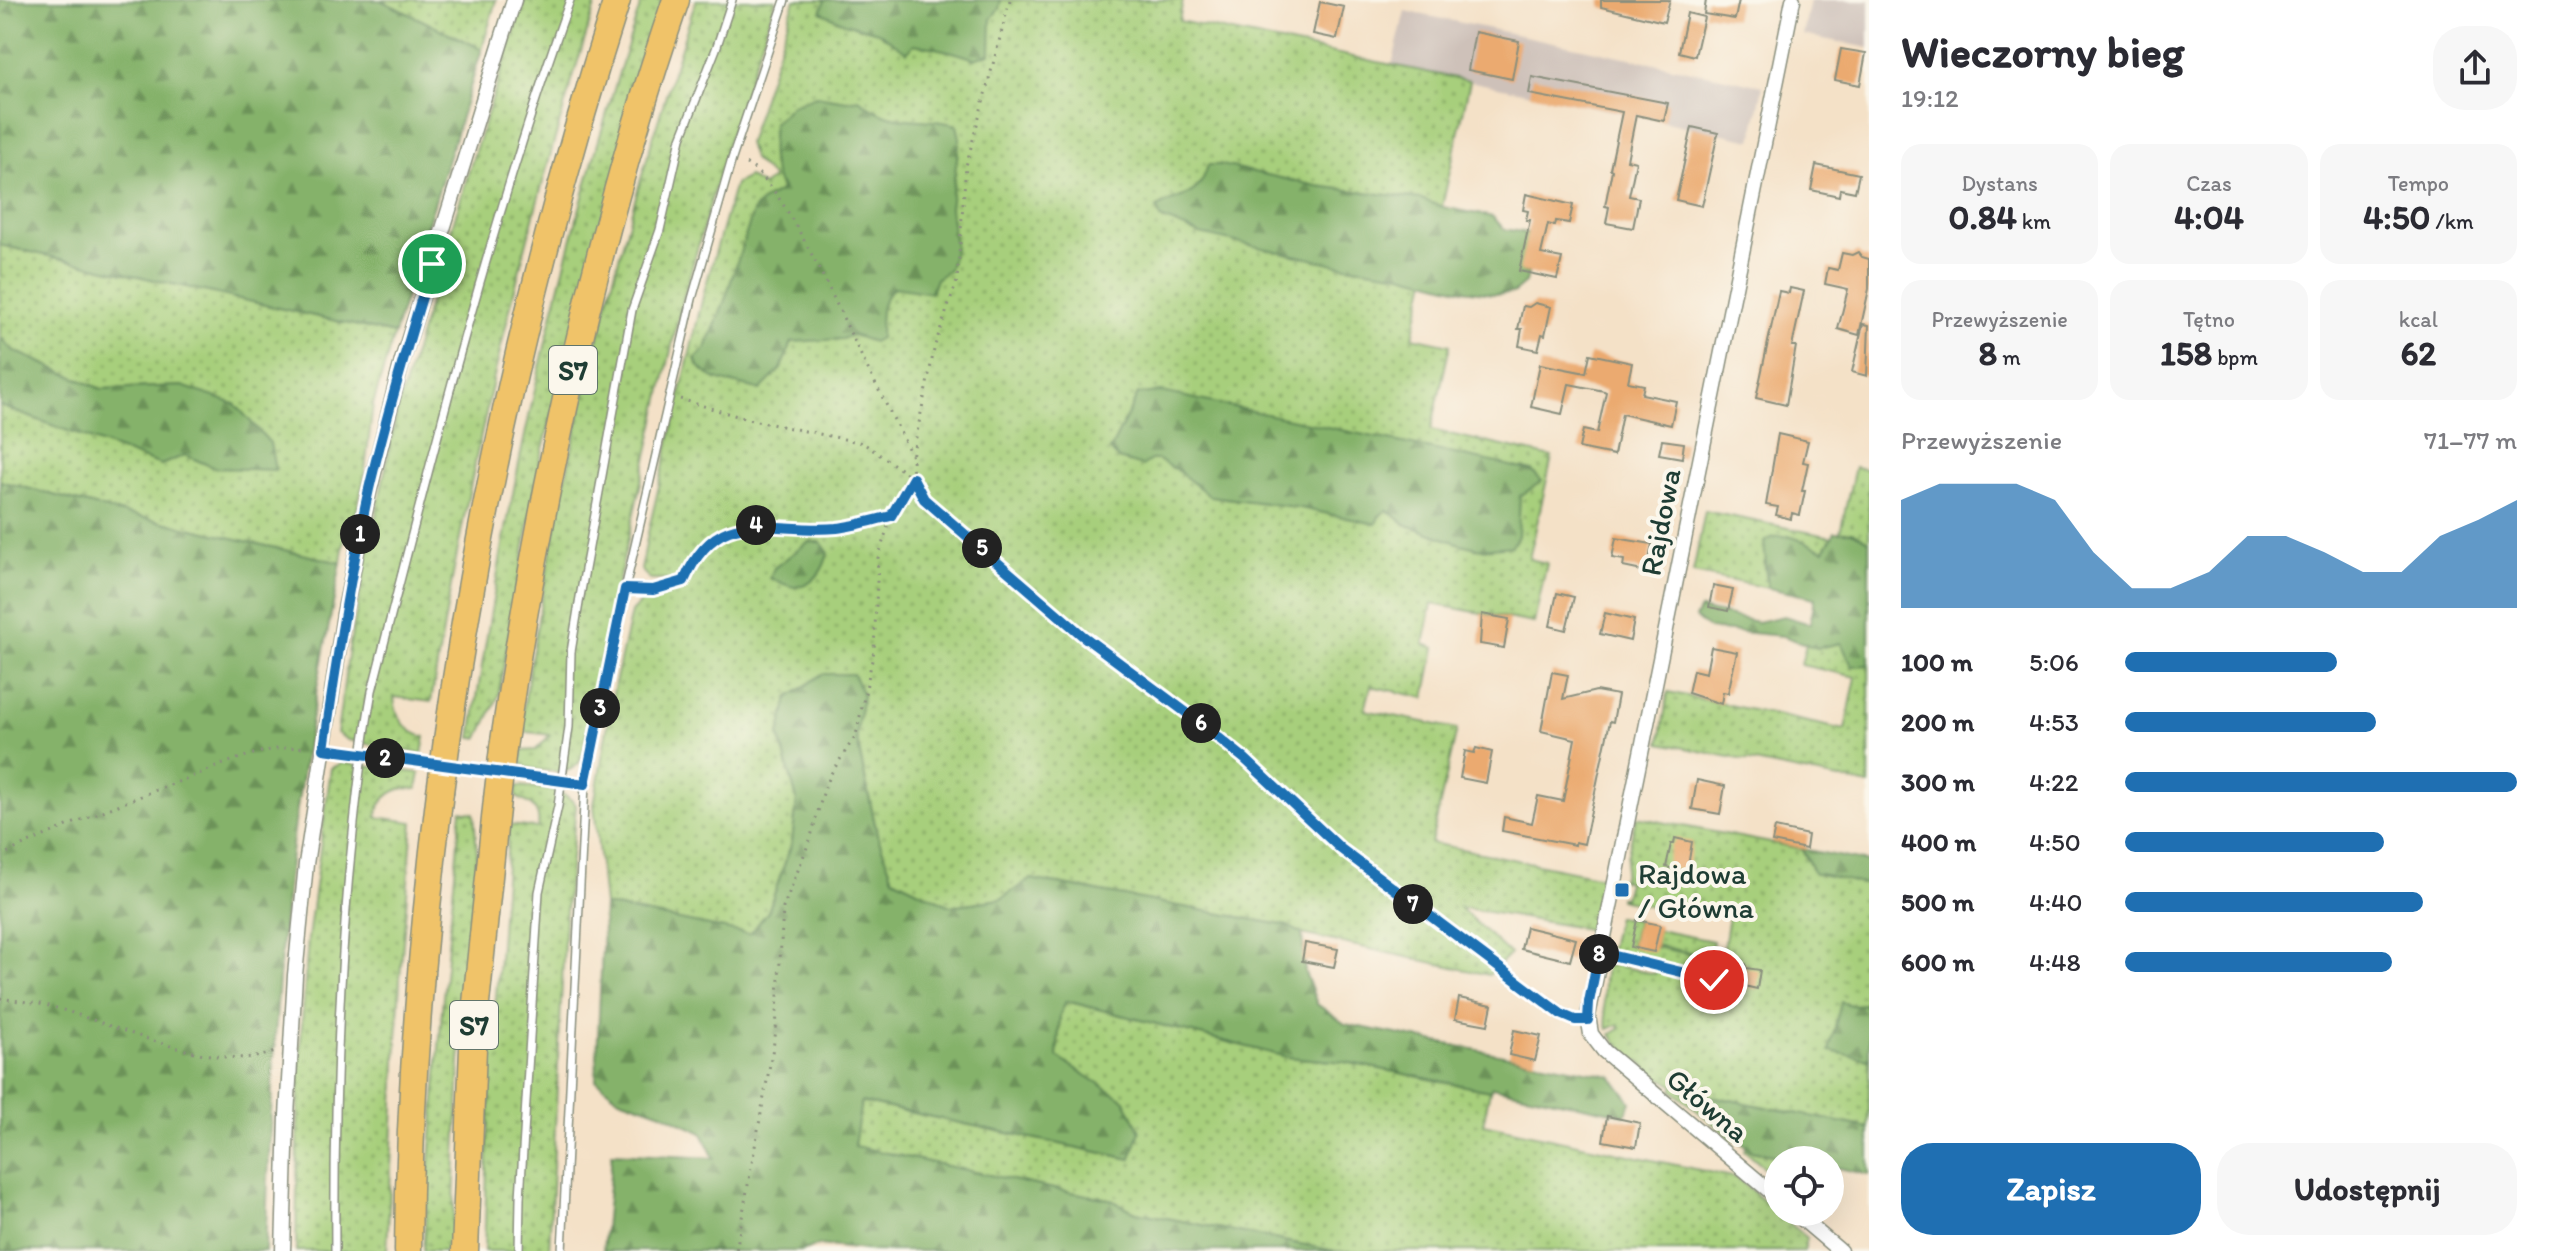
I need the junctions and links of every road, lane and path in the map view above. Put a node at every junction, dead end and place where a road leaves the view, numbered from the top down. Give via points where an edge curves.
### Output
1 (514, 0) edge
2 (570, 0) edge
3 (617, 0) edge
4 (676, 0) edge
5 (732, 0) edge
6 (785, 0) edge
7 (1010, 0) edge
8 (1793, 0) edge
9 (732, 159) junction
10 (669, 396) junction
11 (912, 457) junction
12 (913, 478) junction
13 (891, 516) junction
14 (625, 589) junction
15 (324, 749) junction
16 (361, 754) junction
17 (562, 781) junction
18 (585, 784) junction
19 (0, 856) edge
20 (1599, 952) junction
21 (1703, 969) dead end
22 (1740, 974) dead end
23 (1695, 976) junction
24 (0, 998) edge
25 (1588, 1020) junction
26 (291, 1046) junction
27 (1764, 1186) edge
28 (1811, 1226) edge
29 (283, 1251) edge
30 (335, 1251) edge
31 (408, 1251) edge
32 (465, 1251) edge
33 (519, 1251) edge
34 (562, 1251) edge
35 (736, 1251) edge
36 (1840, 1251) edge

1 - 15 street via 385,421 344,614
2 - 16 lane via 529,116 455,369 372,691
3 - 31 highway, S7, bridge via 555,205 483,515 426,916
4 - 32 highway, S7, bridge via 612,214 566,397 530,578 503,748 474,1023
5 - 17 lane via 681,138 660,230 632,310 571,652
6 - 9 lane
7 - 11 path via 966,166 957,281 930,363
8 - 20 street, Rajdowa
9 - 10 lane
9 - 11 path via 751,166 766,181 805,242
10 - 12 path via 863,443
10 - 14 lane
11 - 12 path
12 - 13 path
12 - 25 path via 924,499 1083,636 1236,751 1348,855 1561,1014
13 - 14 path via 838,528 749,524 712,539 694,558 684,581 653,590
13 - 35 path via 878,558 874,651 856,735 824,790 783,908 776,1031
14 - 18 lane
15 - 16 lane
15 - 19 path via 274,748 243,757
15 - 26 street via 306,864
16 - 17 lane
16 - 30 lane via 338,1024
17 - 18 lane
17 - 33 lane via 539,892
18 - 34 lane
20 - 23 path
20 - 25 street, Rajdowa
21 - 23 path
22 - 23 path via 1718,980
24 - 26 path via 48,1006 176,1047 239,1059
25 - 27 street, Główna via 1604,1051
26 - 29 street
28 - 36 street

